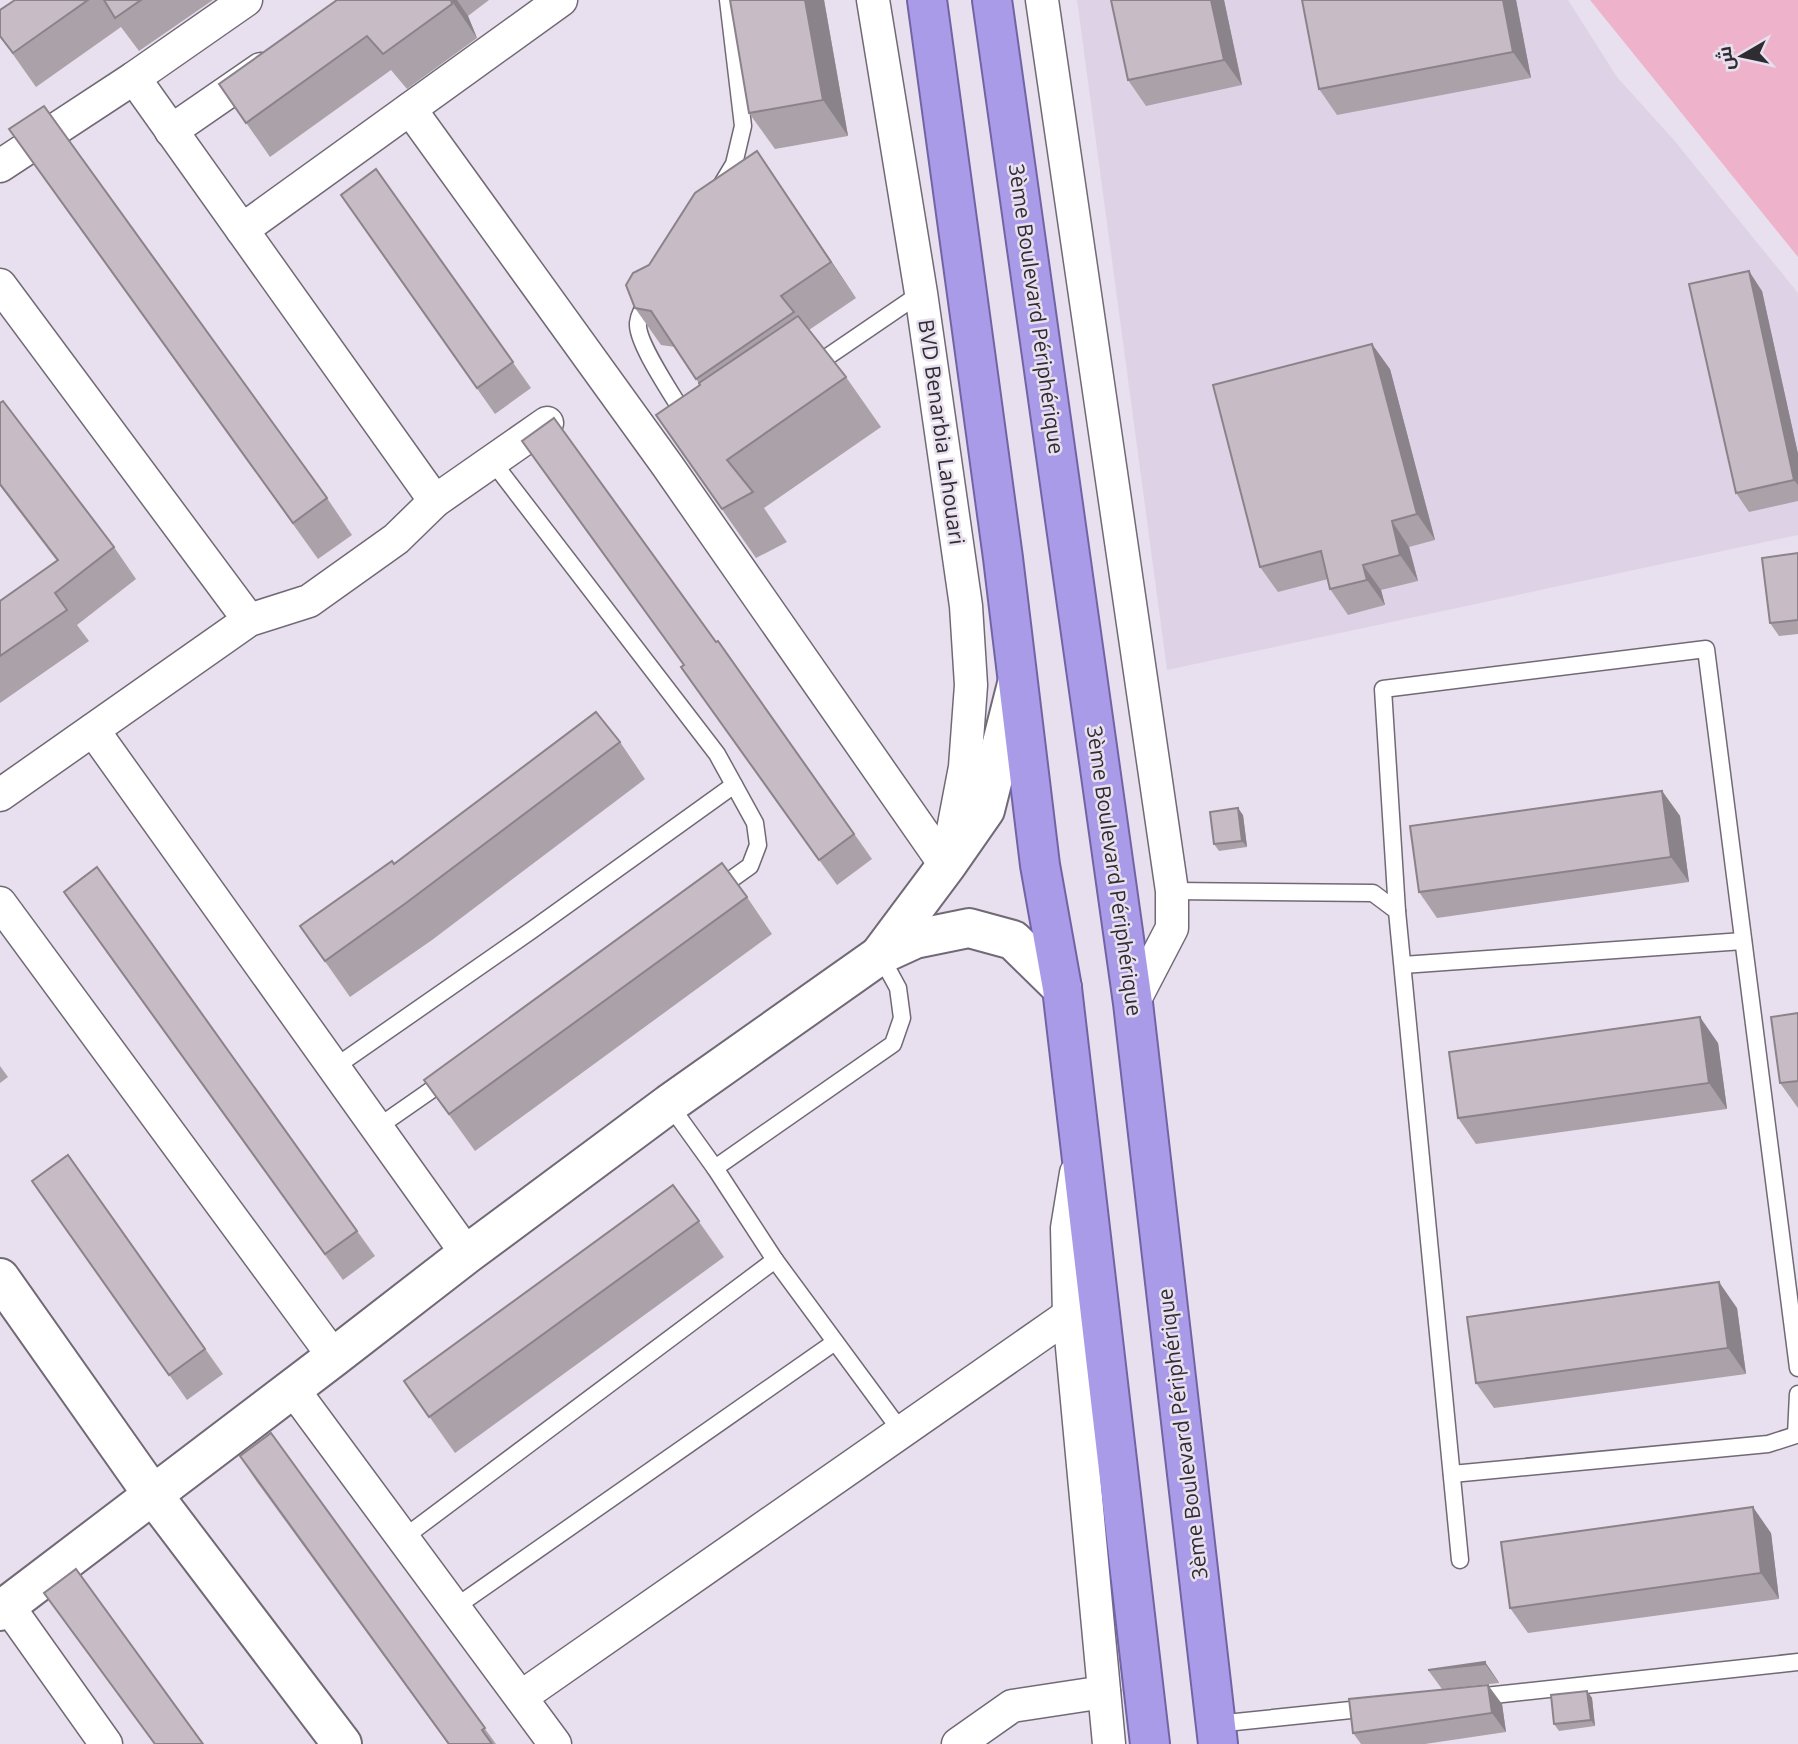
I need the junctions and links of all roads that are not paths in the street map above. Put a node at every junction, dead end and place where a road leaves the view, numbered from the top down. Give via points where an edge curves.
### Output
1 (246, 0) edge
2 (561, 0) edge
3 (728, 0) edge
4 (873, 0) edge
5 (927, 0) edge
6 (992, 0) edge
7 (1042, 0) edge
8 (282, 54) edge
9 (134, 78) junction
10 (410, 108) junction
11 (172, 131) junction
12 (0, 166) edge
13 (713, 198) edge
14 (242, 230) junction
15 (0, 286) edge
16 (657, 286) edge
17 (921, 293) junction
18 (793, 379) edge
19 (547, 423) edge
20 (694, 432) edge
21 (492, 461) junction
22 (435, 501) junction
23 (249, 620) junction
24 (1018, 681) junction
25 (93, 730) junction
26 (734, 785) junction
27 (0, 794) edge
28 (946, 866) junction
29 (1172, 891) junction
30 (705, 898) edge
31 (0, 903) edge
32 (1398, 911) junction
33 (1743, 941) junction
34 (880, 955) junction
35 (1403, 965) junction
36 (1062, 988) junction
37 (1133, 1003) junction
38 (335, 1067) junction
39 (457, 1072) edge
40 (669, 1104) junction
41 (377, 1127) junction
42 (1080, 1147) junction
43 (715, 1168) junction
44 (467, 1254) junction
45 (775, 1260) junction
46 (0, 1278) edge
47 (1069, 1314) junction
48 (835, 1342) junction
49 (334, 1357) junction
50 (1798, 1368) edge
51 (292, 1388) junction
52 (1798, 1394) edge
53 (901, 1431) junction
54 (1452, 1474) junction
55 (153, 1495) junction
56 (402, 1539) junction
57 (1460, 1560) dead end
58 (454, 1608) junction
59 (4, 1609) edge
60 (1798, 1662) edge
61 (1104, 1692) junction
62 (521, 1697) junction
63 (1463, 1698) edge
64 (1381, 1707) edge
65 (1217, 1734) edge
66 (106, 1744) edge
67 (342, 1744) edge
68 (555, 1744) edge
69 (958, 1744) edge
70 (1109, 1744) edge
71 (1150, 1744) edge

1 - 9 street
2 - 10 street
3 - 13 lane via 743,126 734,164
4 - 17 street, BVD Benarbia Lahouari
5 - 24 highway
6 - 37 highway, 3ème Boulevard Périphérique
7 - 29 street
8 - 11 street
9 - 11 street
9 - 12 street
10 - 14 street
10 - 28 street via 672,461
11 - 14 street
14 - 22 street
15 - 23 street
16 - 20 lane via 638,325 643,345
17 - 18 lane
17 - 28 street, BVD Benarbia Lahouari via 966,606 971,685 965,767
19 - 21 street
21 - 22 street
21 - 26 lane via 717,754
22 - 23 street via 396,539 309,601
23 - 25 street
24 - 28 street via 985,810
24 - 36 highway via 1040,864
25 - 27 street
25 - 38 street
26 - 30 lane via 755,823 758,845 750,866
26 - 38 lane
28 - 34 street
29 - 32 lane via 1373,893
29 - 37 street via 1172,928
31 - 49 street
32 - 33 lane via 1383,689 1706,649
32 - 35 lane
33 - 35 lane
33 - 50 lane
34 - 36 street via 915,939 969,928 1013,940
34 - 40 street
34 - 43 lane via 898,988 902,1018 893,1044
35 - 54 lane
36 - 42 highway
37 - 65 highway, 3ème Boulevard Périphérique
38 - 41 street
39 - 41 lane
40 - 43 lane
40 - 44 street
41 - 44 street
42 - 47 street via 1067,1228
42 - 71 highway
43 - 45 lane
44 - 49 street
45 - 48 lane
45 - 56 lane
46 - 55 street
47 - 53 street
47 - 61 street
48 - 53 lane
48 - 58 lane
49 - 51 street
51 - 55 street
51 - 56 street
52 - 54 lane via 1796,1435 1768,1444
53 - 62 street
54 - 57 lane
55 - 59 street
55 - 67 street
56 - 58 street
58 - 62 street
59 - 66 street
60 - 63 lane
61 - 69 street via 1012,1706
61 - 70 street
62 - 68 street
64 - 65 lane

